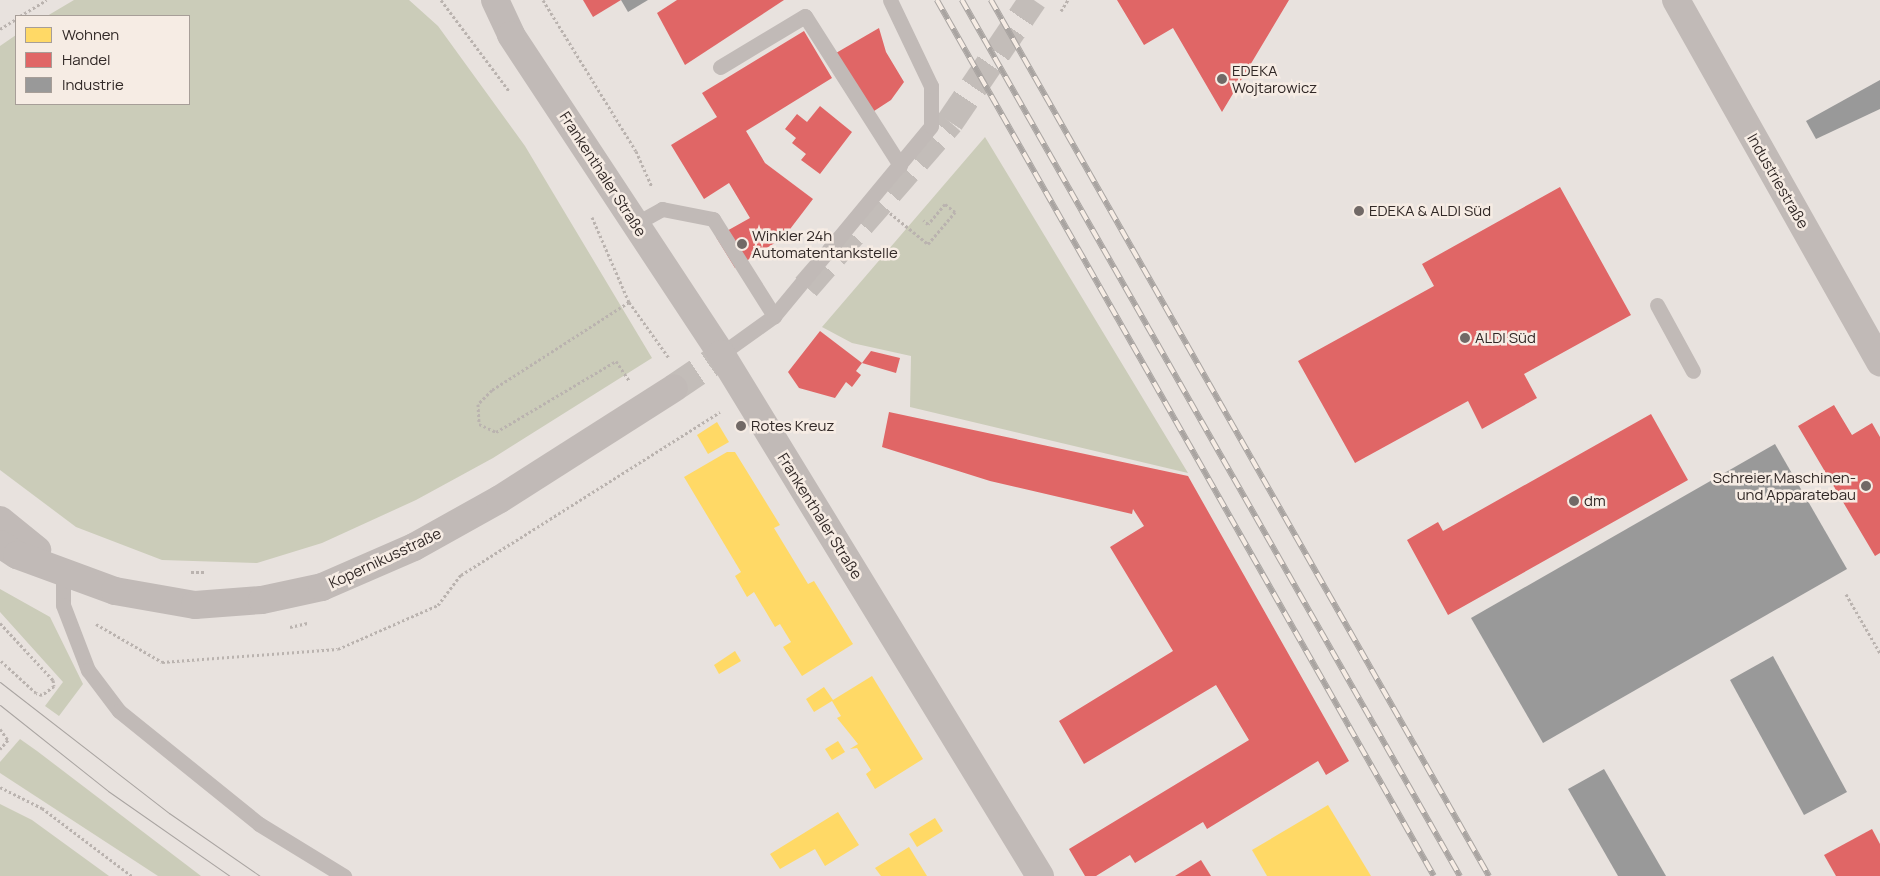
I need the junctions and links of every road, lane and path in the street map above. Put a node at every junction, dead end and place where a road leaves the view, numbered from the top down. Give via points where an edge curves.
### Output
1 (47, 0) edge
2 (440, 0) edge
3 (479, 0) edge
4 (495, 0) edge
5 (890, 0) edge
6 (1068, 0) edge
7 (1676, 0) edge
8 (1061, 11) dead end
9 (22, 15) edge
10 (15, 20) edge
11 (0, 29) edge
12 (511, 34) junction
13 (720, 67) dead end
14 (514, 98) dead end
15 (900, 165) junction
16 (872, 198) junction
17 (590, 212) dead end
18 (923, 220) dead end
19 (635, 224) junction
20 (629, 302) junction
21 (1657, 304) dead end
22 (774, 316) junction
23 (721, 354) junction
24 (1880, 362) edge
25 (1693, 371) dead end
26 (637, 377) dead end
27 (674, 377) joint
28 (630, 381) junction
29 (621, 386) dead end
30 (716, 404) dead end
31 (724, 410) dead end
32 (0, 520) edge
33 (0, 544) edge
34 (213, 571) dead end
35 (63, 572) junction
36 (185, 572) dead end
37 (1846, 594) dead end
38 (0, 624) edge
39 (1880, 654) edge
40 (0, 660) edge
41 (0, 729) edge
42 (0, 749) edge
43 (0, 787) edge
44 (132, 876) edge
45 (344, 876) edge
46 (1040, 876) edge

1 - 9 path
2 - 14 path
3 - 12 street, Frankenthaler Straße
4 - 12 street, Frankenthaler Straße
5 - 15 lane via 931,86 931,126
6 - 8 path
7 - 24 street, Industriestraße
10 - 11 path
12 - 19 street, Frankenthaler Straße
13 - 15 lane via 804,16
15 - 16 lane
16 - 18 path via 928,244 955,212 945,204 928,224
16 - 22 lane
17 - 20 path
19 - 22 lane via 662,209 713,219
19 - 23 street, Frankenthaler Straße
20 - 27 path
20 - 28 path via 492,390 478,404 479,424 496,432 616,361
21 - 25 lane
22 - 23 lane
23 - 46 street, Frankenthaler Straße
26 - 28 path
27 - 35 street, Kopernikusstraße via 500,499 406,550 322,587 262,600 194,606 115,591
28 - 29 path
30 - 31 path
32 - 35 street, Kopernikusstraße
33 - 35 street, Kopernikusstraße
34 - 36 path
35 - 45 lane via 64,605 88,670 119,711 259,824
37 - 39 path
38 - 40 path via 53,680 54,686 42,695 36,693
41 - 42 path via 8,740
43 - 44 path via 42,808

